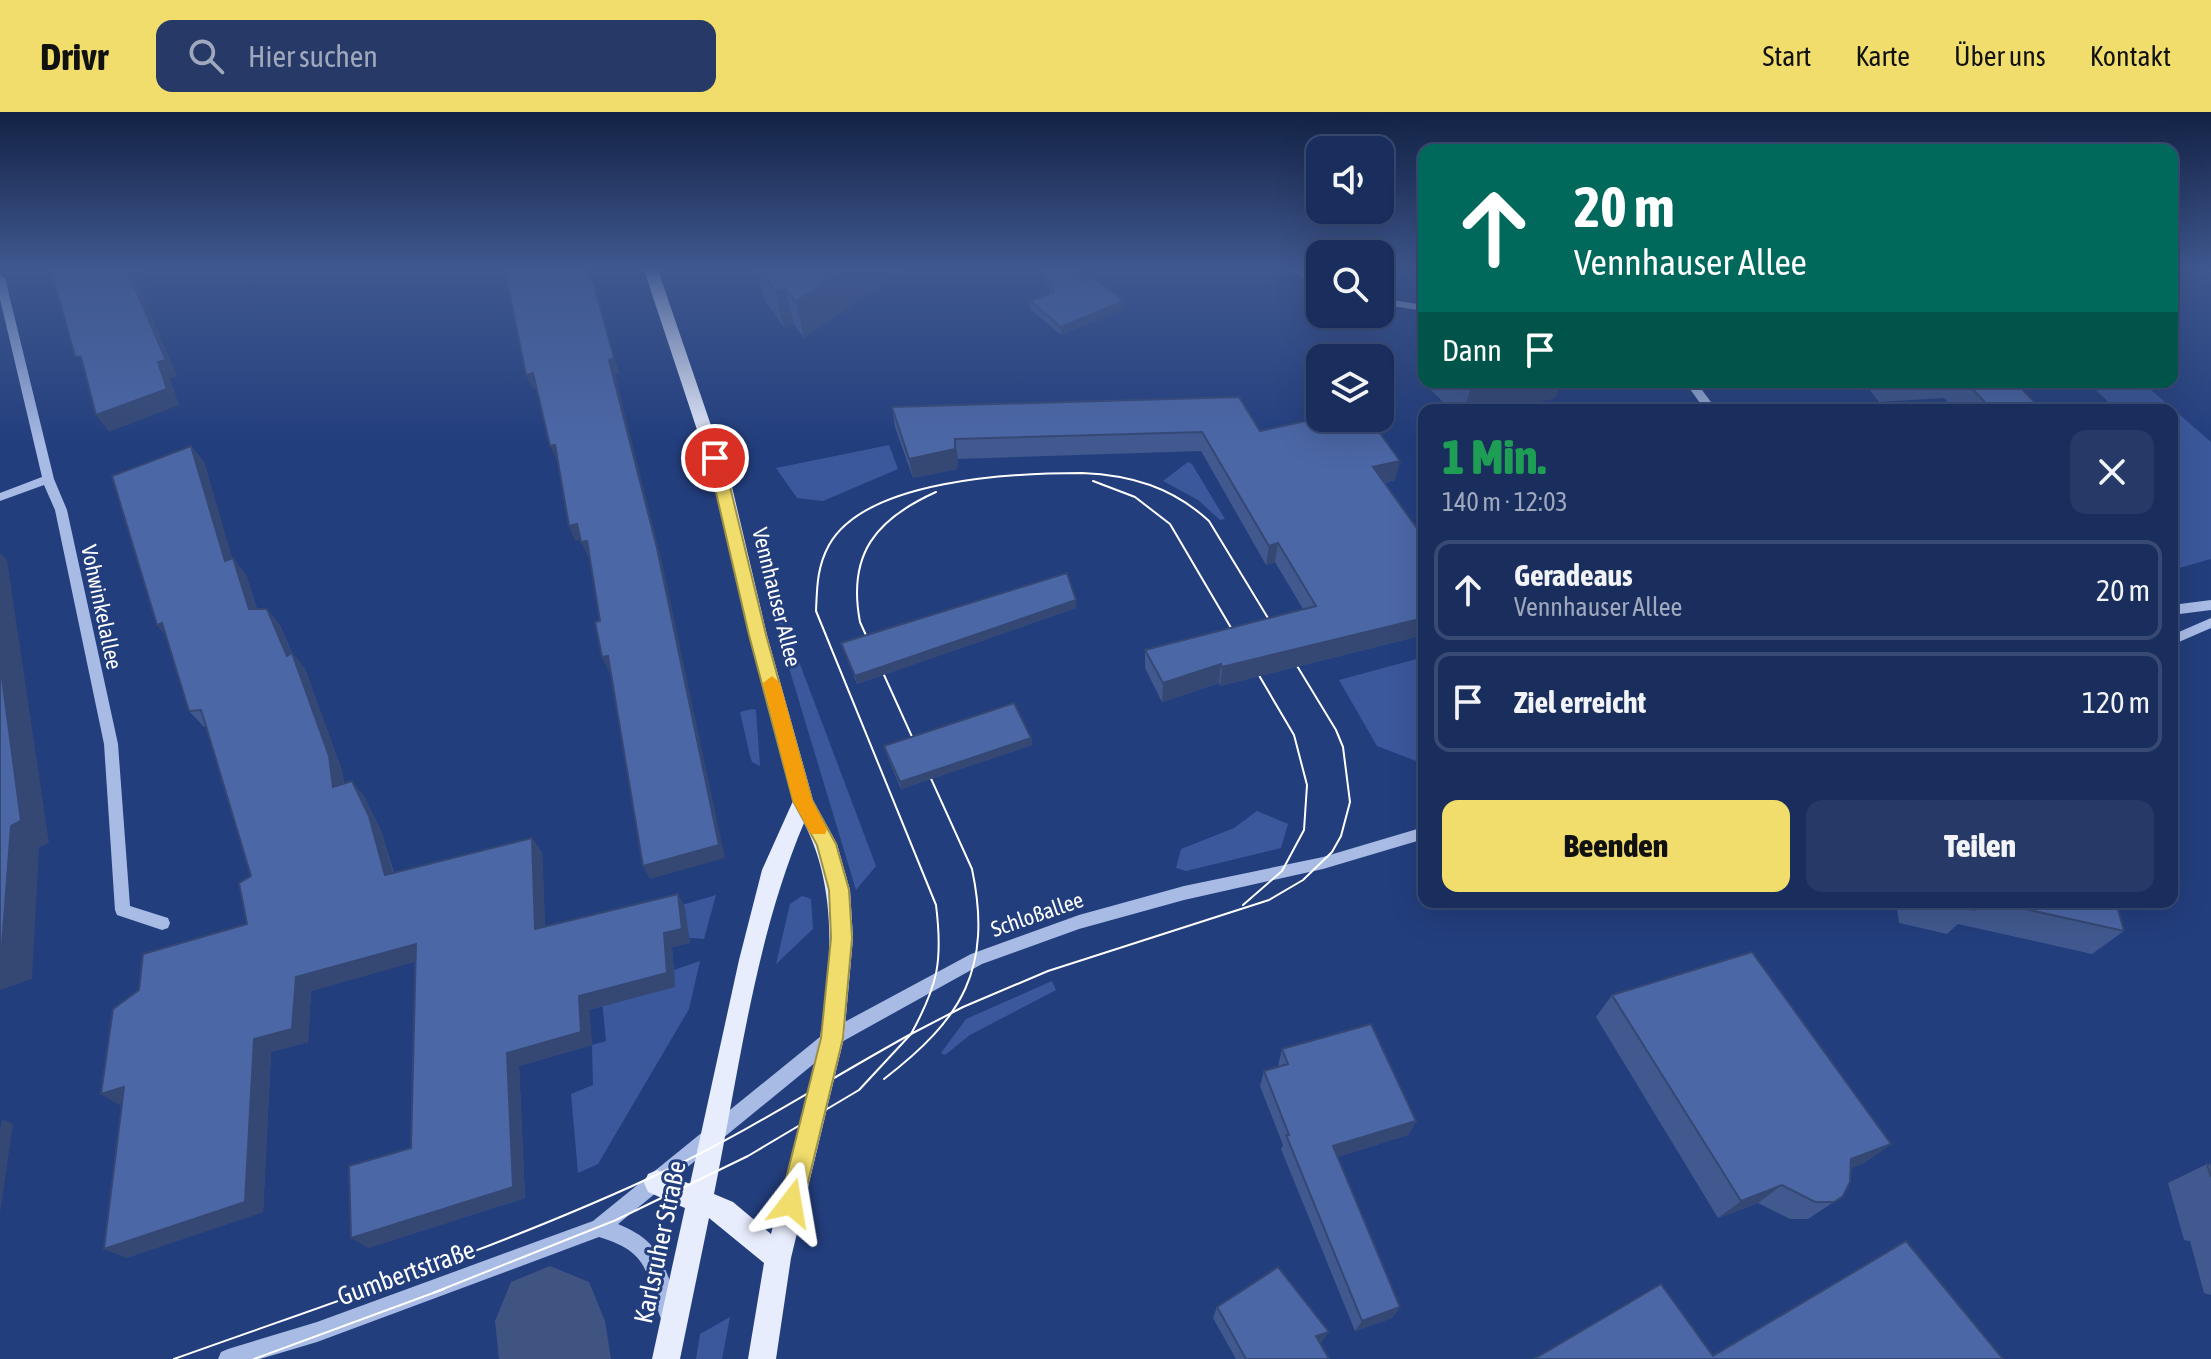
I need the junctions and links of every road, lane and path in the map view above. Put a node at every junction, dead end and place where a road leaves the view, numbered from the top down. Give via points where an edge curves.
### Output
1 (12, 328) edge
2 (671, 328) edge
3 (48, 479) junction
4 (0, 497) edge
5 (2211, 605) edge
6 (2178, 609) edge
7 (2211, 623) edge
8 (2178, 637) edge
9 (803, 801) junction
10 (1418, 835) edge
11 (162, 923) dead end
12 (832, 1038) junction
13 (712, 1138) junction
14 (657, 1183) junction
15 (699, 1201) junction
16 (599, 1228) junction
17 (778, 1258) junction
18 (672, 1325) junction
19 (228, 1359) edge
20 (666, 1359) edge
21 (762, 1359) edge

1 - 3 street, Vohwinkelallee
2 - 9 main road, Vennhauser Allee via 724,487
3 - 4 street
3 - 11 street, Vohwinkelallee via 61,510 111,744 123,910
5 - 6 street
7 - 8 street
9 - 12 main road, Vennhauser Allee via 826,844 839,890 842,938
9 - 13 main road via 773,870
10 - 12 street, Schloßallee via 1044,933 937,978
12 - 13 street, Schloßallee
12 - 17 main road
13 - 14 street, Gumbertstraße
13 - 15 main road, Karlsruher Straße
14 - 15 main road
14 - 16 street, Gumbertstraße
15 - 17 main road via 724,1211
15 - 18 main road, Karlsruher Straße
16 - 18 street via 627,1234 644,1250 655,1265
16 - 19 street, Gumbertstraße via 317,1332
17 - 21 main road
18 - 20 main road, Karlsruher Straße

